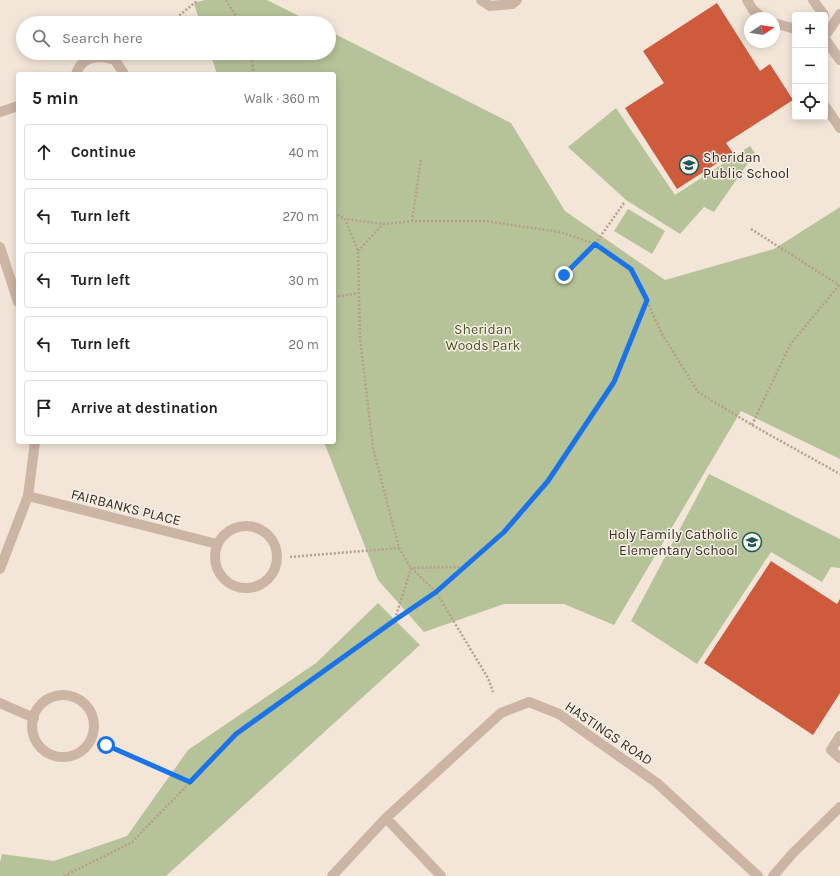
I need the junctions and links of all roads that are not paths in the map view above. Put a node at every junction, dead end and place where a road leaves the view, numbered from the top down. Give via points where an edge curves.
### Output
1 (481, 0) edge
2 (517, 0) edge
3 (747, 0) edge
4 (813, 0) edge
5 (756, 12) edge
6 (823, 12) edge
7 (840, 14) edge
8 (828, 19) edge
9 (832, 24) junction
10 (780, 25) edge
11 (792, 28) edge
12 (828, 31) edge
13 (828, 42) edge
14 (87, 60) edge
15 (115, 60) edge
16 (840, 60) edge
17 (77, 72) edge
18 (123, 72) edge
19 (16, 107) edge
20 (828, 110) edge
21 (0, 112) edge
22 (840, 128) edge
23 (0, 247) edge
24 (16, 296) edge
25 (35, 444) edge
26 (28, 496) junction
27 (217, 544) junction
28 (0, 569) edge
29 (0, 703) edge
30 (34, 718) junction
31 (840, 736) edge
32 (840, 758) edge
33 (840, 807) edge
34 (386, 818) junction
35 (332, 876) edge
36 (441, 876) edge
37 (758, 876) edge
38 (772, 876) edge

1 - 2 street via 490,6 512,4
3 - 5 street
4 - 6 street
7 - 9 street
8 - 9 street
9 - 12 street
10 - 11 street
13 - 16 street
14 - 17 street
15 - 18 street
19 - 21 street
20 - 22 street
23 - 24 street
25 - 26 street
26 - 27 street, FAIRBANKS PLACE
26 - 28 street
27 - 27 street via 216,565 220,575 236,587 257,587 266,582 272,574 277,554 274,544 260,530 250,526 240,527 231,530
29 - 30 street
30 - 30 street via 32,728 36,741 42,750 52,756 70,757 80,753 89,744 93,734 92,714 82,702 72,697 53,697 44,702
31 - 32 street via 831,750
33 - 38 street
34 - 35 street, HASTINGS ROAD
34 - 36 street
34 - 37 street, HASTINGS ROAD via 501,712 529,702 559,714 657,783

